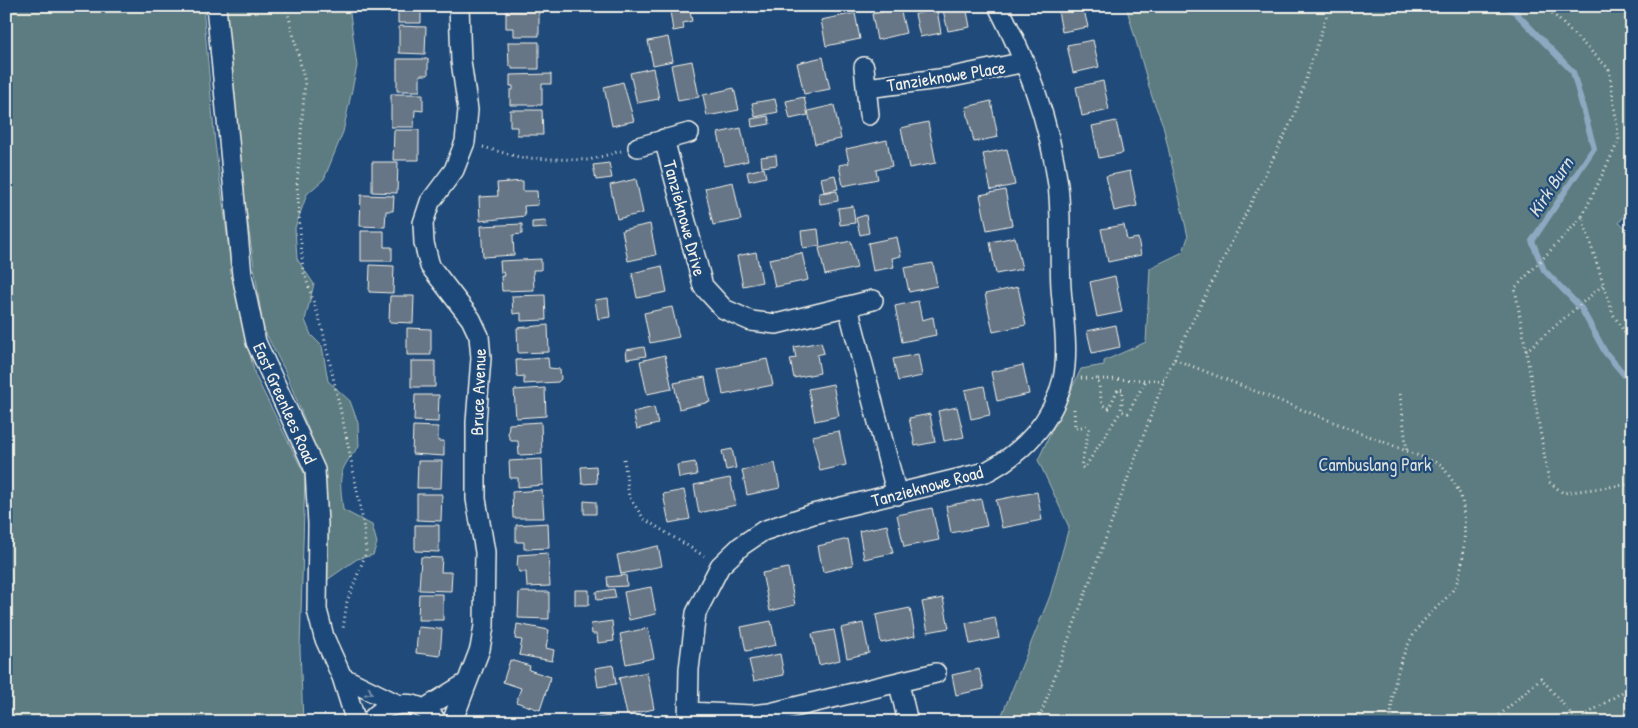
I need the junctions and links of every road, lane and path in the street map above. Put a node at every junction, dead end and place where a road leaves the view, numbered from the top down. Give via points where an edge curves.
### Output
1 (216, 6) edge
2 (285, 6) edge
3 (459, 6) edge
4 (998, 6) edge
5 (1330, 6) edge
6 (1545, 6) edge
7 (1025, 62) junction
8 (864, 67) dead end
9 (866, 88) junction
10 (870, 114) dead end
11 (689, 133) dead end
12 (664, 139) junction
13 (465, 142) junction
14 (638, 147) joint
15 (1582, 217) junction
16 (1603, 285) junction
17 (873, 300) dead end
18 (848, 307) junction
19 (1632, 344) edge
20 (1526, 350) junction
21 (1174, 359) junction
22 (1063, 377) junction
23 (1098, 379) junction
24 (1146, 380) junction
25 (1164, 380) junction
26 (1400, 394) dead end
27 (1056, 398) junction
28 (1121, 411) junction
29 (1408, 452) junction
30 (624, 459) dead end
31 (1632, 484) edge
32 (897, 495) junction
33 (1632, 530) edge
34 (720, 566) junction
35 (1632, 591) edge
36 (339, 671) junction
37 (936, 674) dead end
38 (466, 683) junction
39 (899, 684) junction
40 (1632, 686) edge
41 (397, 704) junction
42 (424, 709) junction
43 (1632, 711) edge
44 (688, 717) edge
45 (907, 718) dead end
46 (356, 722) edge
47 (370, 722) edge
48 (437, 722) edge
49 (452, 722) edge
50 (1038, 722) edge
51 (1391, 722) edge
52 (1457, 722) edge
53 (1467, 722) edge
54 (1492, 722) edge
55 (1578, 722) edge
56 (1584, 722) edge
57 (1611, 722) edge

1 - 36 street, East Greenlees Road via 242,275 256,342 315,470 317,610 324,637
2 - 36 path via 305,82 297,184 304,270 322,327 341,411 366,553 347,602
3 - 13 street, Bruce Avenue via 461,60 468,110
4 - 7 street, Tanzieknowe Road
5 - 21 path via 1293,118
6 - 15 path via 1610,69 1619,140
7 - 9 street, Tanzieknowe Place via 957,76
7 - 22 street, Tanzieknowe Road via 1042,108 1058,187
8 - 9 street, Tanzieknowe Place
9 - 10 street, Tanzieknowe Place
11 - 12 street, Tanzieknowe Drive
12 - 14 street, Tanzieknowe Drive
12 - 18 street, Tanzieknowe Drive via 695,261 703,286 716,302 751,321 776,324
13 - 14 path via 522,158 589,160
13 - 38 street, Bruce Avenue via 454,170 430,202 423,223 430,266 479,336 476,499 485,552 484,626 480,649
15 - 16 path
15 - 20 path via 1515,288
16 - 19 path via 1613,314
16 - 20 path
17 - 18 street, Tanzieknowe Drive
18 - 32 street
20 - 31 path via 1549,482 1563,492
21 - 25 path
21 - 29 path
22 - 23 path
22 - 27 street, Tanzieknowe Road
23 - 24 path
23 - 28 path via 1102,405 1109,408 1118,389 1124,390
24 - 25 path
24 - 28 path via 1128,413
25 - 50 path
26 - 29 path
27 - 28 path via 1074,407 1075,428 1088,426 1082,468
27 - 32 street, Tanzieknowe Road via 1031,439 1000,465 986,472
29 - 51 path via 1442,465 1460,495 1464,529 1461,565 1454,588 1420,626 1397,673
30 - 34 path via 629,497 644,519
32 - 34 street, Tanzieknowe Road via 813,514 763,531
33 - 35 path
34 - 44 street, Tanzieknowe Road via 696,613
36 -> 41 street
36 - 46 street, East Greenlees Road
37 - 39 street
38 - 42 street
38 - 49 street, Bruce Avenue
39 - 44 street via 770,714
39 - 45 street
40 - 56 path via 1584,716
41 - 42 street via 411,704
41 - 47 street via 384,708
42 - 48 street
43 - 57 path
52 - 53 path
54 - 55 path via 1541,678

